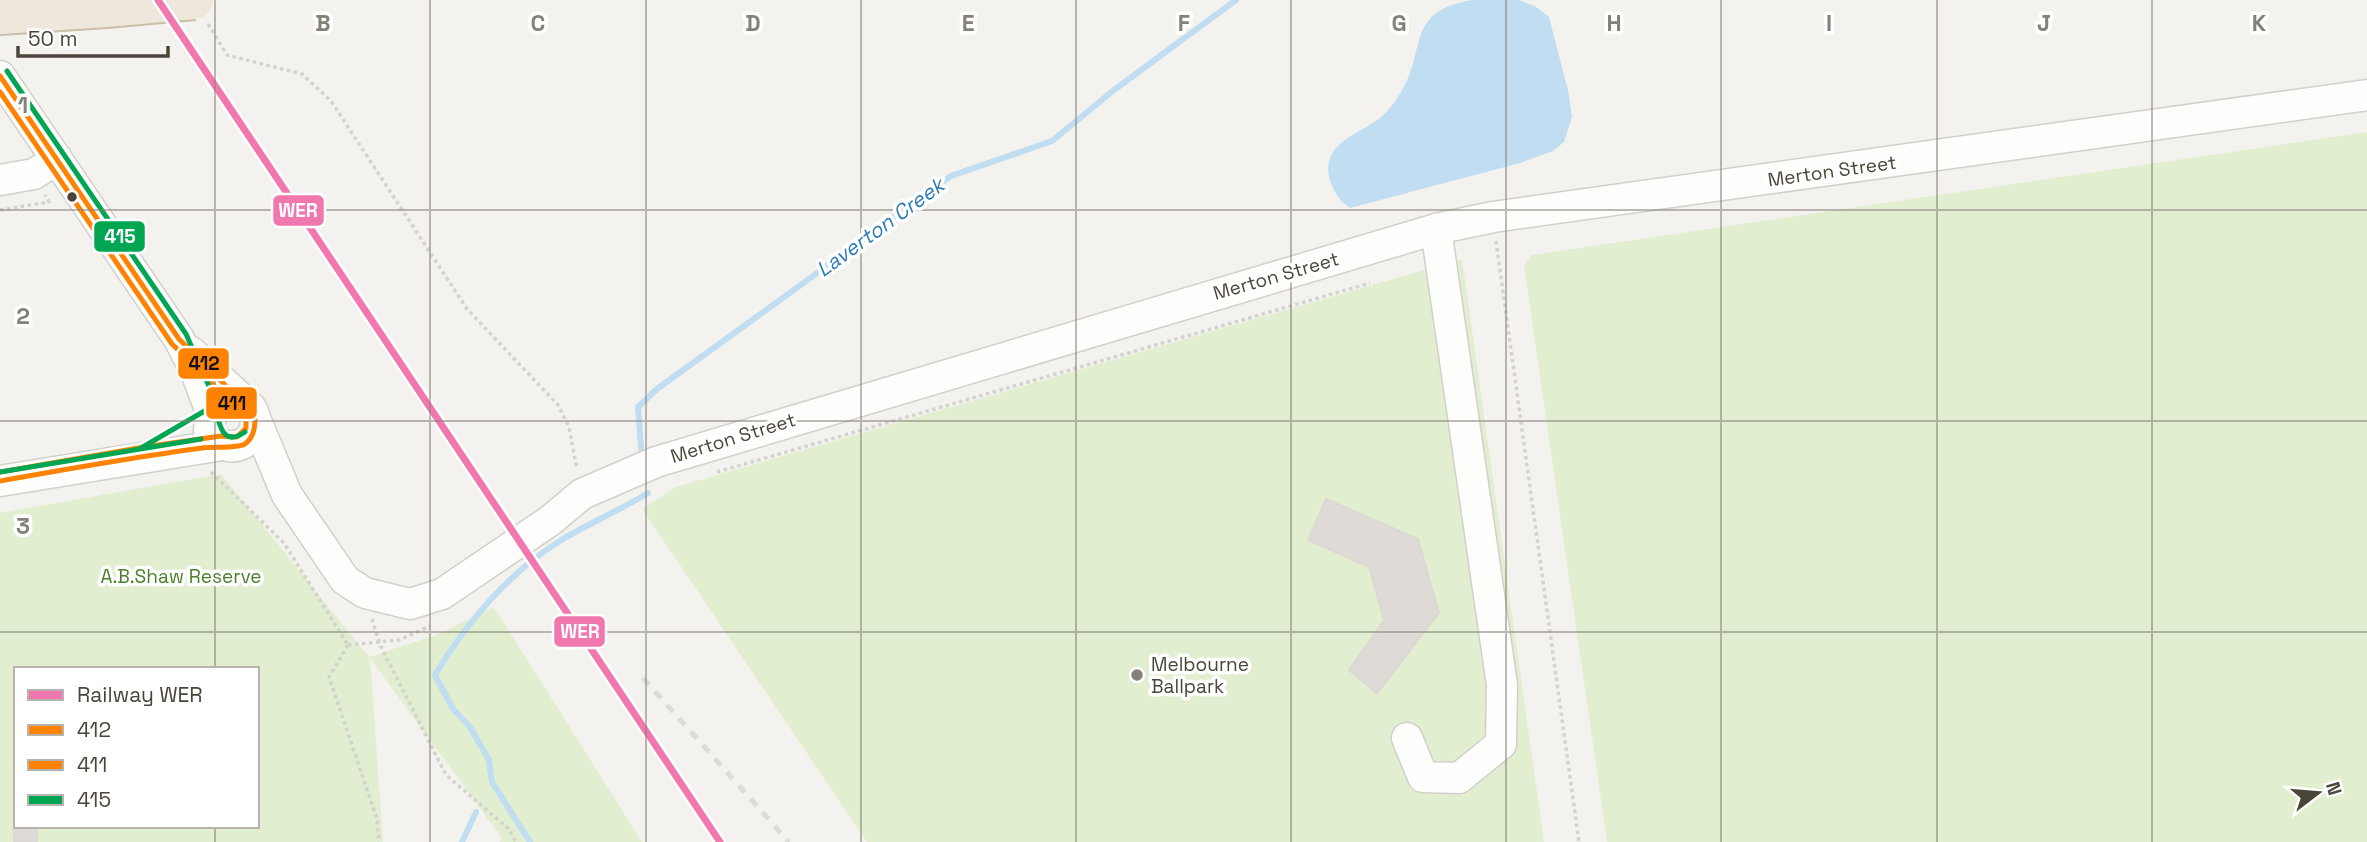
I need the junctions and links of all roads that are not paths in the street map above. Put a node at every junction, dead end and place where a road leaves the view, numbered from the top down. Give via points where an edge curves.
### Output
1 (200, 11) edge
2 (0, 15) edge
3 (0, 76) edge
4 (2367, 95) edge
5 (57, 159) junction
6 (0, 180) edge
7 (1436, 229) junction
8 (179, 339) junction
9 (250, 413) junction
10 (210, 415) junction
11 (214, 447) junction
12 (145, 456) junction
13 (0, 481) edge
14 (287, 495) junction
15 (1407, 738) dead end

1 - 2 highway, bridge via 106,8
3 - 5 street
4 - 7 street, Merton Street via 1493,217
5 - 6 street via 34,174
5 - 8 street
7 - 14 street, Merton Street via 656,462 582,494 442,594 410,604 365,593 345,580
7 - 15 street via 1502,685 1501,744 1459,778 1423,777
8 - 9 street
8 - 10 street
9 - 10 street via 237,399 222,401
9 - 11 street via 255,431 246,443
9 - 14 street, Merton Street
10 - 11 street
10 - 12 street
11 - 12 street
11 - 14 street, Merton Street
12 - 13 street

